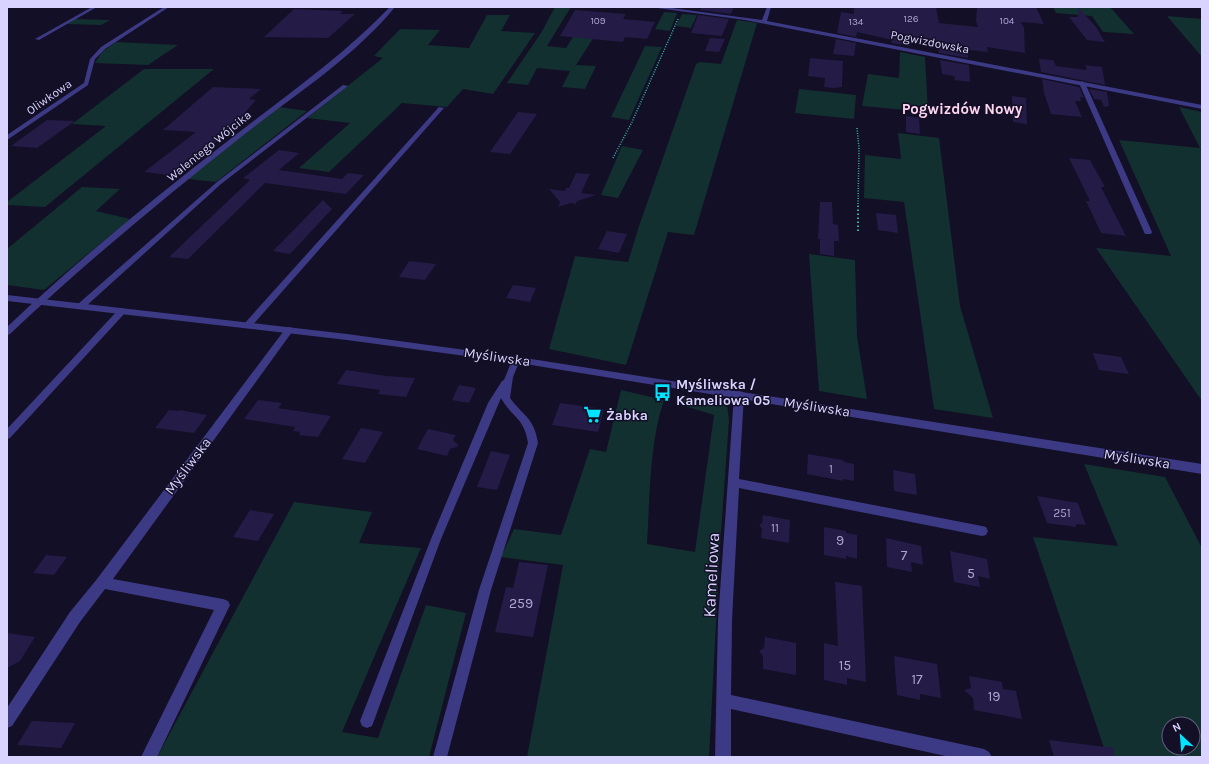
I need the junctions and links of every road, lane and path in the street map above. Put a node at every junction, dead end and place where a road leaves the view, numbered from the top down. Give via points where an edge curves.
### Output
1 (95, 7) edge
2 (167, 7) edge
3 (394, 7) edge
4 (652, 7) edge
5 (769, 7) edge
6 (682, 11) junction
7 (764, 22) junction
8 (37, 39) dead end
9 (1082, 83) junction
10 (345, 86) dead end
11 (1202, 107) edge
12 (441, 108) dead end
13 (857, 128) dead end
14 (7, 138) edge
15 (613, 158) dead end
16 (858, 231) dead end
17 (1148, 232) dead end
18 (7, 298) edge
19 (38, 301) junction
20 (81, 306) junction
21 (122, 311) junction
22 (247, 326) junction
23 (289, 330) junction
24 (7, 332) edge
25 (516, 360) junction
26 (509, 376) junction
27 (739, 395) junction
28 (7, 435) edge
29 (1202, 469) edge
30 (733, 482) junction
31 (982, 531) dead end
32 (102, 583) junction
33 (723, 700) junction
34 (7, 721) edge
35 (367, 721) dead end
36 (149, 757) edge
37 (440, 757) edge
38 (723, 757) edge
39 (984, 757) edge

1 - 8 lane
2 - 14 lane, Oliwkowa via 103,48 93,59 86,84
3 - 19 street, Walentego Wójcika via 343,56 185,179
4 - 6 street, Pogwizdowska
5 - 7 street
6 - 7 street, Pogwizdowska
6 - 15 path
7 - 9 street, Pogwizdowska
9 - 11 street, Pogwizdowska
9 - 17 lane
10 - 20 lane via 219,183
12 - 22 lane
13 - 16 path
18 - 19 street, Myśliwska
19 - 20 street, Myśliwska
19 - 24 street, Walentego Wójcika
20 - 21 street, Myśliwska
21 - 22 street, Myśliwska
21 - 28 lane
22 - 23 street, Myśliwska
23 - 25 street, Myśliwska
23 - 32 street, Myśliwska
25 - 26 lane
25 - 27 street, Myśliwska
26 - 35 lane via 493,403 436,539
26 - 37 lane via 505,398 511,408 529,424 533,443 484,590
27 - 29 street, Myśliwska
27 - 30 street, Kameliowa
30 - 31 street
30 - 33 street, Kameliowa
32 - 34 street, Myśliwska via 75,617
32 - 36 street via 223,605
33 - 38 street, Kameliowa
33 - 39 street

